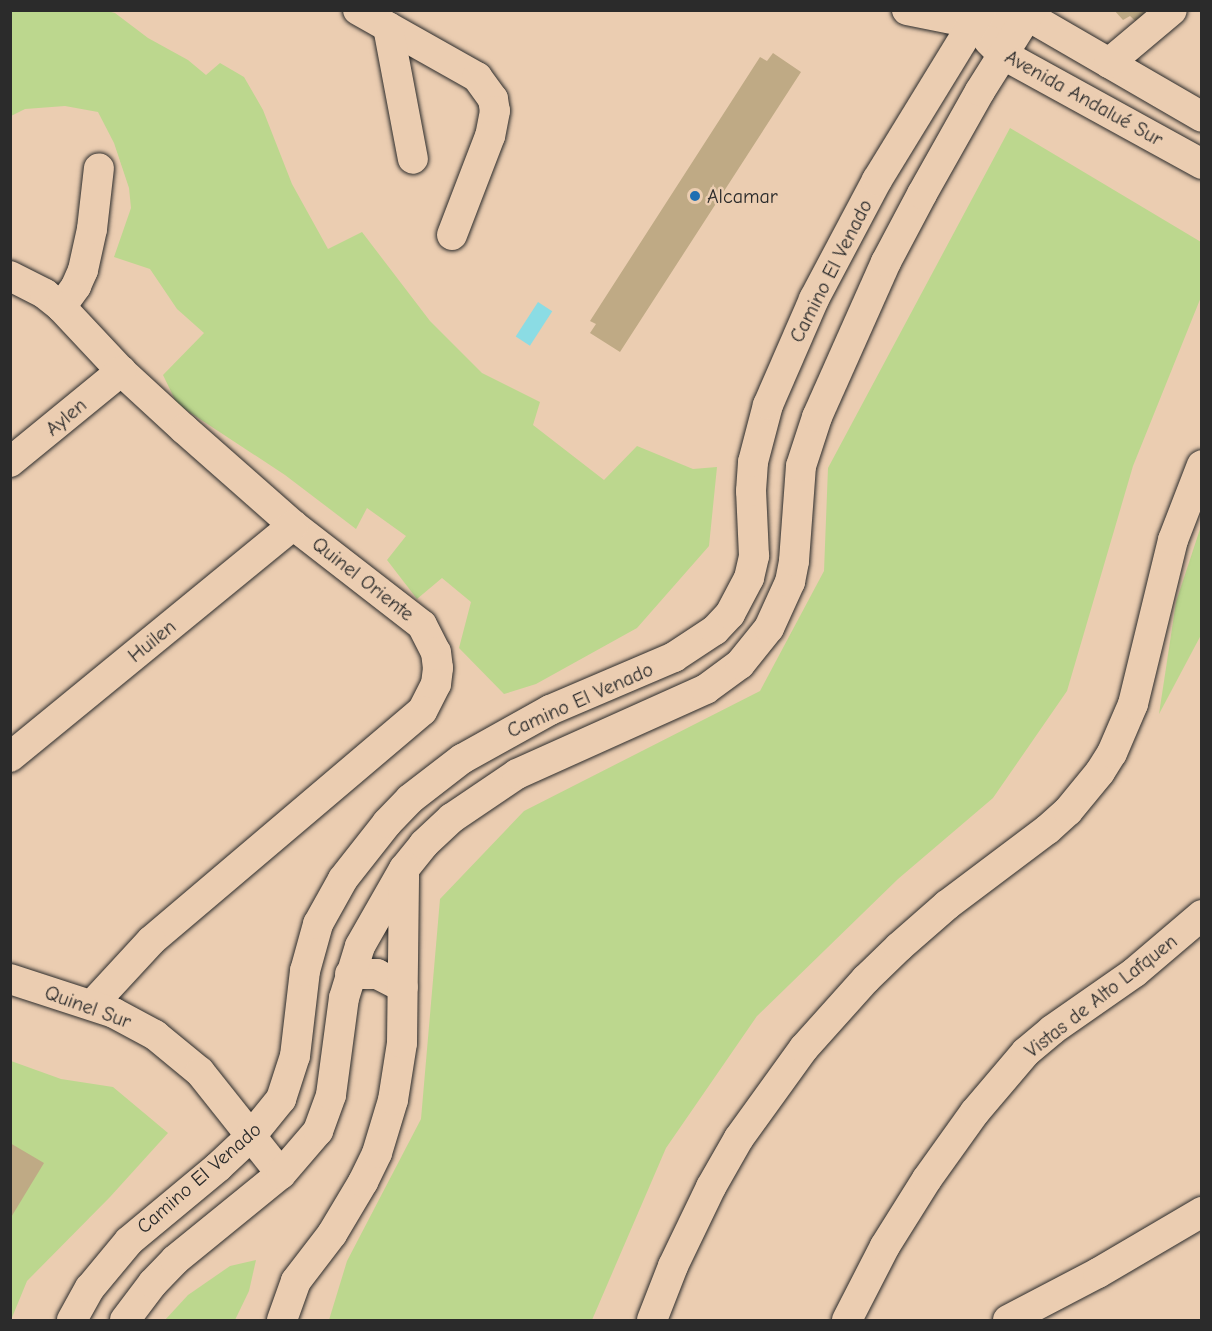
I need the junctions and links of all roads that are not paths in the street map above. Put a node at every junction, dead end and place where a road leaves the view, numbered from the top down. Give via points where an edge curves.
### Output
1 (358, 10) edge
2 (907, 10) edge
3 (1173, 10) edge
4 (1029, 13) edge
5 (976, 17) edge
6 (388, 27) junction
7 (1002, 54) junction
8 (1109, 63) junction
9 (1202, 117) edge
10 (412, 159) dead end
11 (1202, 164) edge
12 (99, 168) dead end
13 (452, 235) dead end
14 (10, 276) edge
15 (61, 307) junction
16 (121, 371) junction
17 (10, 462) edge
18 (1202, 465) edge
19 (294, 525) junction
20 (10, 757) edge
21 (372, 840) junction
22 (404, 869) junction
23 (1202, 915) edge
24 (350, 974) junction
25 (10, 979) edge
26 (403, 987) junction
27 (92, 1005) junction
28 (251, 1136) junction
29 (281, 1174) junction
30 (1202, 1212) edge
31 (72, 1320) edge
32 (125, 1320) edge
33 (282, 1320) edge
34 (652, 1320) edge
35 (847, 1320) edge
36 (1008, 1320) edge

1 - 6 street
2 - 5 street
3 - 8 street
4 - 5 street
4 - 7 street, Camino El Venado
4 - 8 street
5 - 7 street, Avenida Andalué Sur
5 - 21 street, Camino El Venado via 917,111 839,250 768,405 753,462 754,556 749,578 730,614 715,630 674,657 550,710 462,759 410,799
6 - 10 street
6 - 13 street via 477,77 493,99 490,136
7 - 11 street, Avenida Andalué Sur
7 - 22 street, Camino El Venado via 886,262 817,417 801,466 790,582 765,635 740,664 706,689 550,758 486,793 452,818
8 - 9 street
12 - 15 street via 83,270
14 - 15 street, Quinel Oriente
15 - 16 street, Quinel Oriente
16 - 17 street, Aylen
16 - 19 street, Quinel Oriente
18 - 34 street via 1173,540 1133,704 1123,732 1100,772 1055,823 947,905 899,947 804,1048 739,1138 711,1187
19 - 20 street, Huilen
19 - 27 street, Quinel Oriente via 422,625 436,652 436,684 431,698 416,716 151,941
21 - 22 street
21 - 28 street, Camino El Venado via 343,879 318,924 305,971 290,1077 281,1099
22 - 24 street, Camino El Venado via 370,923
22 - 26 street
23 - 35 street, Vistas de Alto Lafquen via 1135,972 1026,1053 975,1112 927,1179 885,1246
24 - 26 street via 378,974
24 - 29 street, Camino El Venado via 339,1023 336,1072 324,1117 318,1131
25 - 27 street, Quinel Sur
26 - 33 street via 399,1072 377,1153 348,1210 296,1281
27 - 28 street, Quinel Sur via 135,1023 179,1052
28 - 29 street, Quinel Sur
28 - 31 street, Camino El Venado via 129,1241 90,1287
29 - 32 street, Camino El Venado via 176,1260
30 - 36 street

